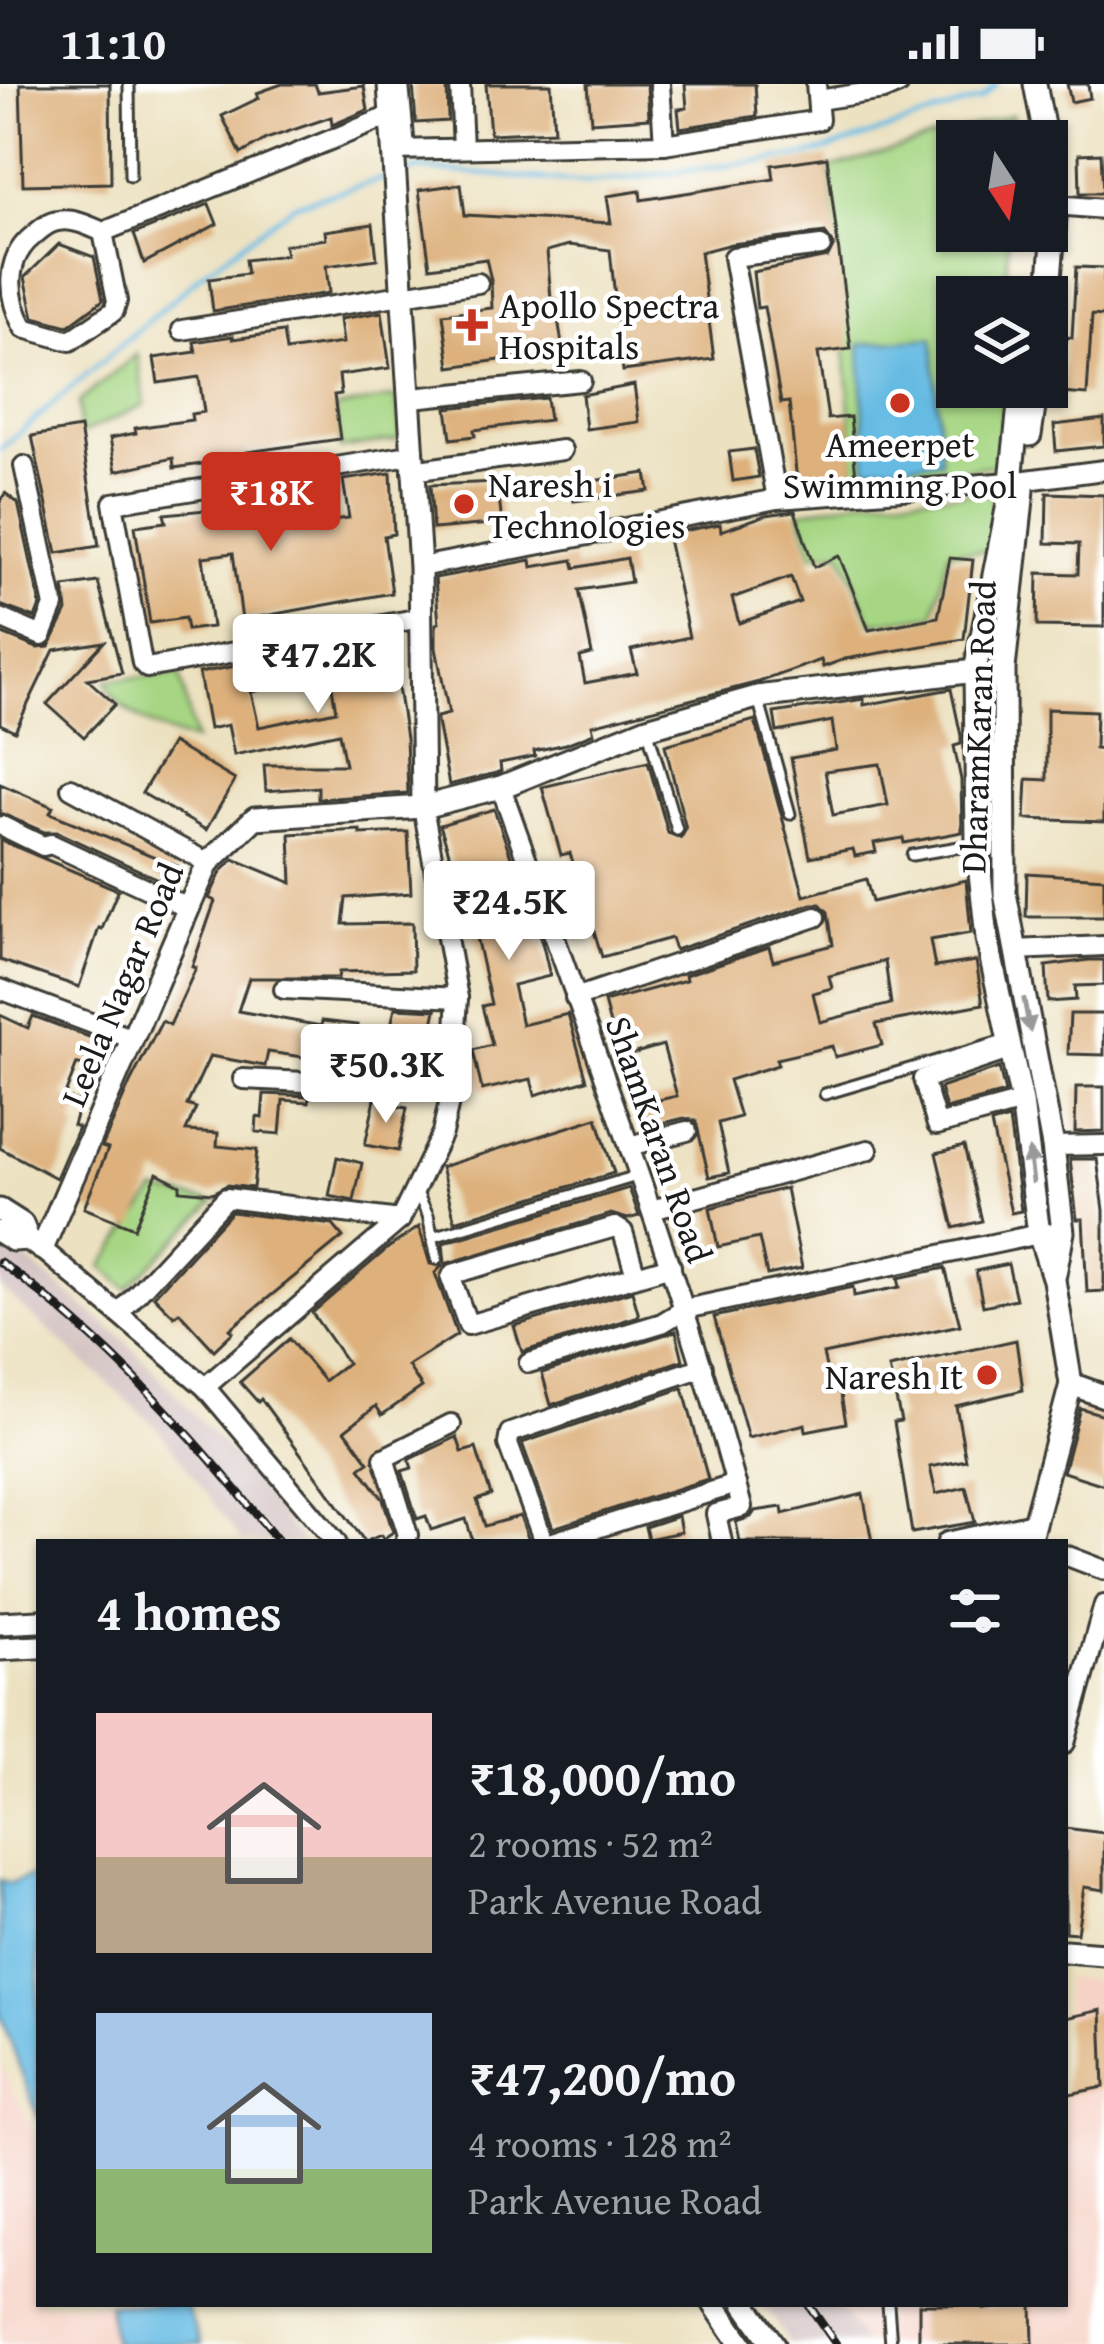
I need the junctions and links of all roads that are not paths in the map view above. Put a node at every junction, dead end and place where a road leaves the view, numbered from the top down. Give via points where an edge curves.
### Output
1 (129, 84) edge
2 (388, 84) edge
3 (399, 84) edge
4 (460, 84) edge
5 (660, 84) edge
6 (899, 84) edge
7 (817, 92) edge
8 (392, 115) junction
9 (664, 144) junction
10 (464, 148) junction
11 (400, 149) junction
12 (130, 176) dead end
13 (1068, 206) edge
14 (1104, 209) edge
15 (103, 232) junction
16 (821, 246) dead end
17 (478, 283) dead end
18 (403, 293) junction
19 (182, 330) dead end
20 (581, 381) dead end
21 (412, 398) junction
22 (1020, 408) edge
23 (1033, 408) edge
24 (562, 450) dead end
25 (411, 463) junction
26 (24, 466) dead end
27 (1104, 470) edge
28 (1017, 482) junction
29 (777, 499) junction
30 (420, 567) junction
31 (0, 618) edge
32 (421, 618) junction
33 (975, 671) junction
34 (758, 697) junction
35 (647, 728) junction
36 (71, 788) dead end
37 (501, 788) junction
38 (424, 807) junction
39 (790, 814) dead end
40 (2, 826) edge
41 (676, 830) dead end
42 (977, 844) junction
43 (912, 855) dead end
44 (208, 863) junction
45 (188, 908) junction
46 (816, 916) dead end
47 (1104, 946) edge
48 (1015, 950) junction
49 (284, 988) dead end
50 (0, 989) edge
51 (458, 998) junction
52 (575, 998) junction
53 (133, 1039) junction
54 (1008, 1045) junction
55 (243, 1079) dead end
56 (452, 1089) junction
57 (825, 1094) dead end
58 (1022, 1102) junction
59 (687, 1131) dead end
60 (1104, 1145) edge
61 (629, 1146) junction
62 (1053, 1146) junction
63 (868, 1150) dead end
64 (640, 1174) junction
65 (415, 1189) junction
66 (0, 1210) edge
67 (652, 1210) junction
68 (400, 1220) junction
69 (0, 1232) edge
70 (1063, 1232) junction
71 (1039, 1234) junction
72 (433, 1237) junction
73 (35, 1244) junction
74 (437, 1259) dead end
75 (671, 1266) junction
76 (636, 1276) junction
77 (1054, 1280) junction
78 (685, 1309) junction
79 (120, 1312) junction
80 (529, 1364) dead end
81 (703, 1367) junction
82 (1071, 1384) junction
83 (205, 1387) junction
84 (1104, 1396) edge
85 (451, 1424) dead end
86 (736, 1484) junction
87 (1031, 1537) edge
88 (333, 1539) edge
89 (407, 1539) edge
90 (548, 1539) edge
91 (559, 1539) edge
92 (721, 1539) edge
93 (997, 1539) edge
94 (1068, 1556) edge
95 (1104, 1570) edge
96 (1104, 1605) edge
97 (0, 1622) edge
98 (36, 1622) edge
99 (36, 1647) edge
100 (0, 1648) edge
101 (1082, 1681) junction
102 (1104, 1686) edge
103 (1068, 1732) edge
104 (1068, 1951) edge
105 (1104, 1954) edge
106 (716, 2307) edge
107 (747, 2307) edge
108 (888, 2307) edge
109 (741, 2344) edge
110 (772, 2344) edge
111 (891, 2344) edge

1 - 12 lane
2 - 8 street
3 - 11 street
4 - 10 street
5 - 9 street
6 - 7 street
7 - 9 street via 819,120
8 - 11 street
8 - 15 street
9 - 10 street
10 - 11 street
11 - 18 street
13 - 14 street
15 - 15 street via 114,311 70,341 25,328 12,269 18,247 56,221
16 - 29 street via 733,257
17 - 18 street
18 - 19 street
18 - 21 street
20 - 21 street
21 - 25 street
22 - 28 street, DharamKaran Road
23 - 28 street, DharamKaran Road
24 - 25 street
25 - 30 street
25 - 32 street via 112,503 147,668
26 - 31 street via 54,607 42,637
27 - 28 street
28 - 29 street
28 - 33 street, DharamKaran Road
28 - 48 street, DharamKaran Road via 1004,669 1005,893
29 - 30 street
30 - 32 street
32 - 38 street
33 - 34 street, Leela Nagar Road
33 - 42 street, DharamKaran Road
34 - 35 street, Leela Nagar Road
34 - 39 lane
35 - 37 street, Leela Nagar Road
35 - 41 lane
36 - 44 street
37 - 38 street, Leela Nagar Road
37 - 52 street, ShamKaran Road
38 - 44 street, Leela Nagar Road via 255,818
38 - 51 street
40 - 45 street
42 - 43 lane
42 - 54 street, DharamKaran Road
44 - 45 street, Leela Nagar Road
45 - 53 street, Leela Nagar Road
46 - 52 street
47 - 48 street
48 -> 62 street, DharamKaran Road
49 - 51 street
50 - 53 street
51 - 56 street
52 - 61 street, ShamKaran Road
53 - 73 street, Leela Nagar Road
54 - 57 lane
54 - 58 street, DharamKaran Road
54 - 58 street via 923,1079 937,1126
55 - 56 street
56 - 65 street
71 -> 58 street, DharamKaran Road
59 - 61 street
60 - 62 street
61 - 64 street, ShamKaran Road
62 - 70 street, DharamKaran Road
63 - 67 street
64 - 67 street, ShamKaran Road
64 - 72 lane
65 - 68 street
65 - 72 lane
66 - 73 street
67 - 75 street, ShamKaran Road
68 - 79 street via 226,1198
68 - 83 street
69 - 73 street
70 - 71 street, ShamKaran Road
70 - 77 street, DharamKaran Road
71 - 77 street, DharamKaran Road
71 - 78 street, ShamKaran Road
72 - 74 lane
73 - 79 street
75 - 76 street
75 - 78 street, ShamKaran Road
76 - 76 street via 468,1325 451,1278 615,1227
77 - 82 street, DharamKaran Road
78 - 80 street
78 - 81 street, ShamKaran Road
79 - 83 street
81 - 86 street, ShamKaran Road
81 - 90 street via 510,1433
82 - 84 street
82 - 87 street
83 - 88 street
85 - 89 street via 383,1458
86 - 91 street
86 - 92 street via 742,1507 716,1514
87 - 93 street
94 - 95 street
96 - 101 street
97 - 98 street
99 - 100 street
101 - 102 street
101 - 103 street
104 - 105 street
106 - 109 street
107 - 110 street
108 - 111 lane

